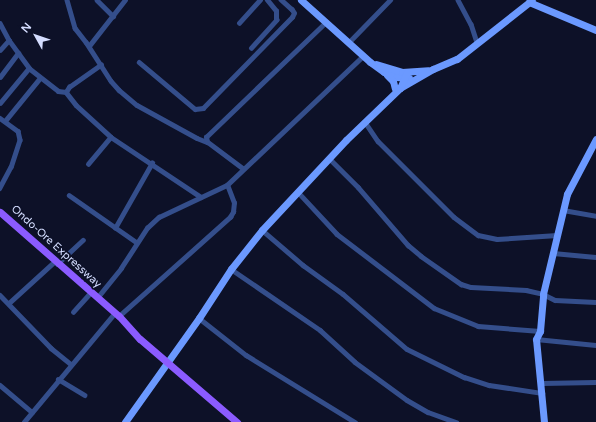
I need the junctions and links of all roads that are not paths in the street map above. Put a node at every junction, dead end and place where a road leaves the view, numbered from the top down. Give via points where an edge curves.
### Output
1 (67, 0) edge
2 (97, 0) edge
3 (125, 0) edge
4 (260, 0) edge
5 (267, 0) edge
6 (280, 0) edge
7 (390, 0) edge
8 (458, 0) edge
9 (305, 1) edge
10 (530, 1) edge
11 (113, 16) junction
12 (326, 22) junction
13 (239, 23) dead end
14 (0, 24) edge
15 (596, 30) edge
16 (9, 40) junction
17 (348, 43) junction
18 (477, 43) junction
19 (88, 46) junction
20 (251, 48) dead end
21 (0, 50) edge
22 (18, 53) junction
23 (363, 56) junction
24 (139, 62) dead end
25 (370, 62) junction
26 (101, 65) junction
27 (29, 68) junction
28 (433, 69) junction
29 (384, 72) junction
30 (424, 74) junction
31 (403, 75) junction
32 (0, 77) edge
33 (40, 78) junction
34 (397, 88) junction
35 (66, 92) junction
36 (0, 103) edge
37 (0, 118) edge
38 (5, 121) junction
39 (365, 122) junction
40 (111, 137) junction
41 (596, 139) edge
42 (207, 142) junction
43 (330, 159) junction
44 (88, 164) dead end
45 (152, 164) junction
46 (244, 169) junction
47 (227, 185) junction
48 (0, 188) edge
49 (298, 192) junction
50 (69, 195) dead end
51 (201, 197) junction
52 (563, 210) junction
53 (0, 213) edge
54 (596, 216) edge
55 (114, 228) junction
56 (262, 230) junction
57 (557, 235) junction
58 (83, 240) dead end
59 (136, 242) junction
60 (553, 253) junction
61 (596, 257) edge
62 (56, 262) junction
63 (231, 269) junction
64 (90, 293) junction
65 (0, 294) edge
66 (543, 294) junction
67 (97, 298) junction
68 (596, 302) edge
69 (9, 303) junction
70 (73, 312) dead end
71 (116, 315) junction
72 (199, 318) junction
73 (540, 331) junction
74 (536, 339) junction
75 (596, 346) edge
76 (168, 363) junction
77 (70, 364) junction
78 (58, 379) junction
79 (596, 382) edge
80 (542, 384) junction
81 (0, 385) edge
82 (542, 393) junction
83 (85, 396) dead end
84 (32, 412) junction
85 (24, 422) edge
86 (125, 422) edge
87 (237, 422) edge
88 (355, 422) edge
89 (456, 422) edge
90 (544, 422) edge

1 - 19 street via 75,28
2 - 11 street
3 - 11 street
4 - 13 street
5 - 20 street via 276,11 276,20
6 - 24 street via 292,10 292,17 203,108 195,109
7 - 17 street
8 - 18 street via 471,24
9 - 12 street
10 - 15 street
10 - 18 street
11 - 19 street
12 - 17 street
12 - 42 street via 207,135
14 - 16 street
16 - 21 street
16 - 22 street
17 - 23 street
18 - 28 street via 457,59
19 - 26 street
22 - 27 street
22 - 32 street
23 - 25 street
23 - 46 street
25 - 29 street
25 - 31 street
26 - 35 street via 69,87
26 - 42 street via 119,90 137,105
27 - 33 street
27 - 36 street
28 - 30 street
28 - 31 street
29 - 31 street
29 - 34 street
30 - 31 street
30 - 34 street
31 - 34 street
33 - 35 street via 58,92
33 - 38 street
34 - 39 street via 388,96 385,104
35 - 40 street via 76,105
37 - 38 street
38 - 48 street via 18,131 20,140 11,167
39 - 43 street
39 - 57 street via 378,141 410,174 454,217 478,235 497,239
40 - 44 street
40 - 45 street
41 - 52 street via 567,194
42 - 46 street
43 - 49 street
43 - 66 street via 408,245 451,277 470,287 510,288
45 - 51 street
45 - 55 street
46 - 47 street
47 - 51 street
47 - 71 street via 234,203 230,217
49 - 56 street
49 - 73 street via 337,234 434,308 478,326
50 - 55 street
51 - 59 street via 159,217
52 - 54 street
52 - 57 street
53 - 62 main road, Ondo-Ore Expressway
55 - 59 street
56 - 63 street
56 - 82 street via 407,348 464,377 489,385
57 - 60 street
58 - 62 street
59 - 67 street via 121,268
60 - 61 street
60 - 66 street
62 - 64 main road, Ondo-Ore Expressway
62 - 69 street
63 - 72 street
63 - 89 street via 320,330 355,362 407,400 428,412
64 - 67 main road, Ondo-Ore Expressway
64 - 70 street
65 - 69 street
66 - 68 street via 555,300
66 - 73 street
67 - 71 main road, Ondo-Ore Expressway
69 - 77 street via 51,348
71 - 76 main road, Ondo-Ore Expressway
71 - 77 street
72 - 76 street
72 - 88 street via 246,355
73 - 74 street
74 - 75 street
74 - 80 street
76 - 86 street
76 - 87 main road, Ondo-Ore Expressway
77 - 78 street
78 - 83 street
78 - 84 street
79 - 80 street
80 - 82 street
81 - 84 street
82 - 90 street
84 - 85 street

